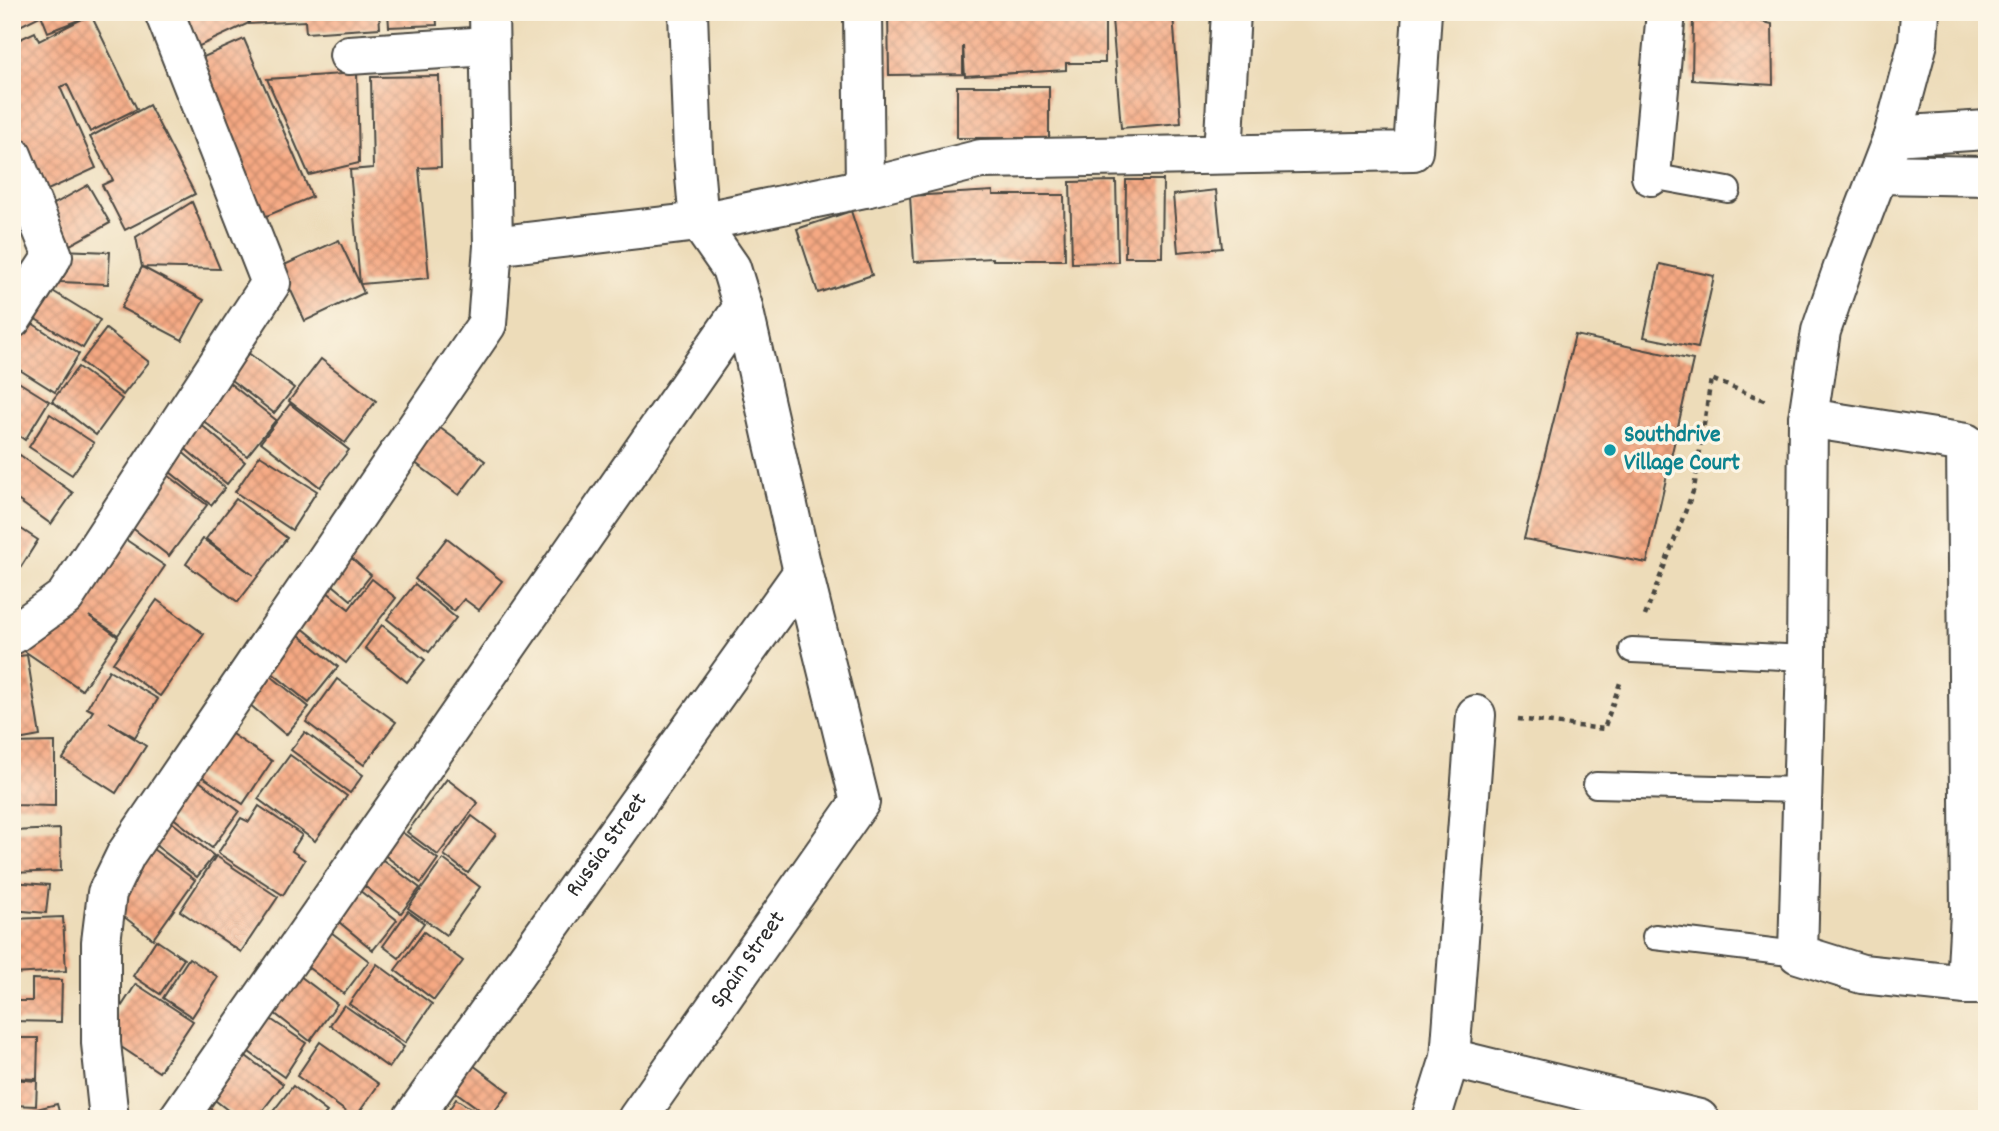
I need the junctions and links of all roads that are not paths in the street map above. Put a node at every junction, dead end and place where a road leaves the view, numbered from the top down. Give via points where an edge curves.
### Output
1 (164, 12) edge
2 (688, 12) edge
3 (863, 12) edge
4 (1231, 12) edge
5 (1422, 12) edge
6 (1665, 12) edge
7 (1920, 12) edge
8 (489, 29) edge
9 (349, 55) dead end
10 (1987, 131) edge
11 (1893, 136) junction
12 (12, 155) edge
13 (1223, 155) junction
14 (1879, 174) junction
15 (1651, 176) joint
16 (1987, 176) edge
17 (865, 188) junction
18 (1728, 190) dead end
19 (699, 222) junction
20 (493, 246) junction
21 (743, 307) junction
22 (12, 319) edge
23 (1808, 418) junction
24 (803, 572) junction
25 (12, 635) edge
26 (1632, 650) road end
27 (1806, 658) junction
28 (1476, 715) road end
29 (1596, 785) dead end
30 (1802, 790) junction
31 (1655, 937) dead end
32 (1798, 954) junction
33 (1976, 985) edge
34 (1450, 1058) junction
35 (109, 1119) edge
36 (178, 1119) edge
37 (412, 1119) edge
38 (637, 1119) edge
39 (1431, 1119) edge
40 (1699, 1119) edge

1 - 25 street via 271,283 65,597
2 - 19 street
3 - 17 street
4 - 13 street
5 - 13 street via 1413,151
6 - 15 street
7 - 11 street via 1918,43
8 - 9 street
8 - 20 street
10 - 11 street
11 - 14 street
12 - 22 street via 53,256
13 - 17 street via 981,159
14 - 16 street
14 - 23 street via 1821,331
15 - 18 lane
17 - 19 street
19 - 20 street
19 - 21 street via 731,268
20 - 35 street via 487,324 127,854 107,893 101,942 101,1044
21 - 24 street
21 - 36 street
23 - 27 street
23 - 33 street via 1966,443 1970,900
24 - 37 street, Russia Street
24 - 38 street, Spain Street via 860,802
26 - 27 lane
27 - 30 street
28 - 34 street
29 - 30 lane
30 - 32 street
31 - 32 lane
32 - 33 street via 1862,974
34 - 39 street
34 - 40 street

